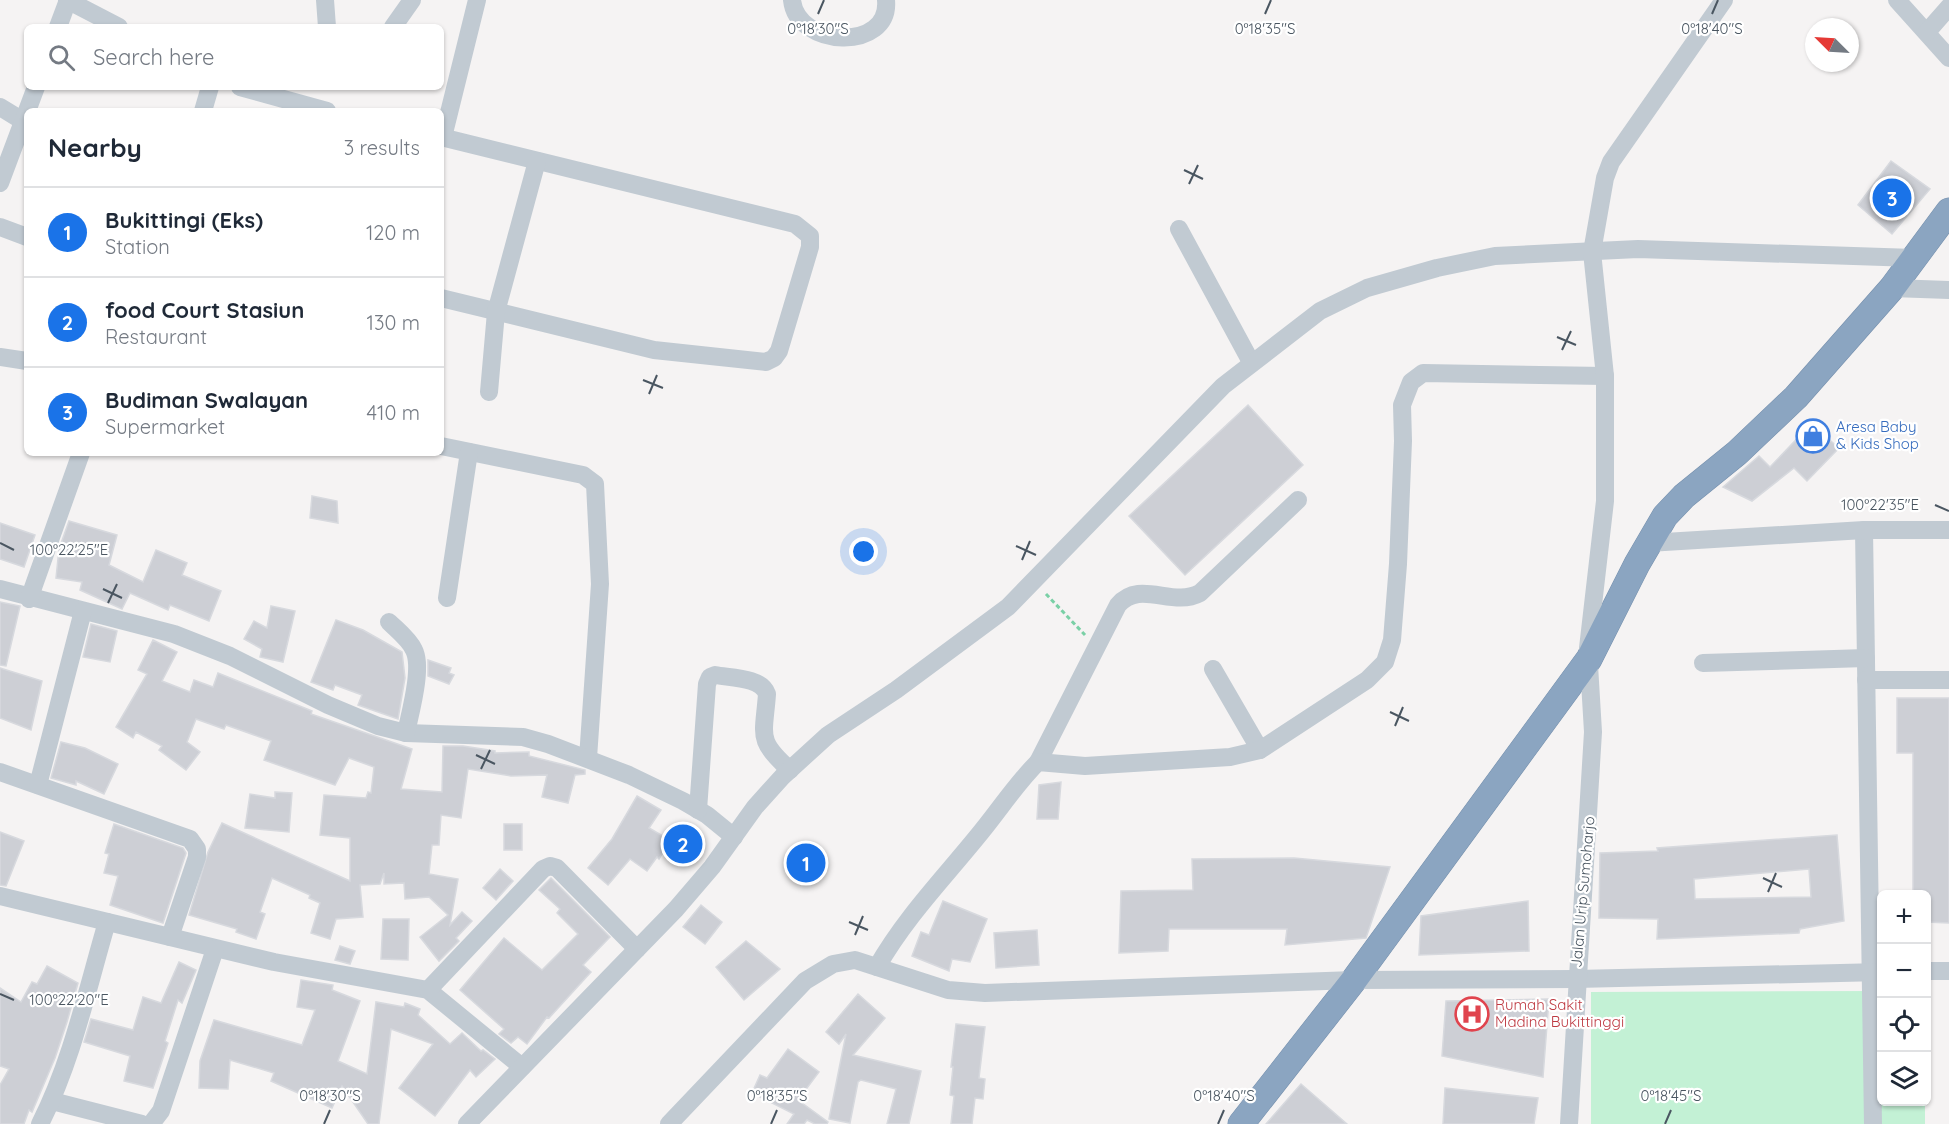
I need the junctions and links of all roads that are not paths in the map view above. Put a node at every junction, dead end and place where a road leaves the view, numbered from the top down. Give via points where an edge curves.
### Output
1 (67, 0) edge
2 (325, 0) edge
3 (412, 0) edge
4 (477, 0) edge
5 (792, 0) edge
6 (886, 0) edge
7 (1725, 0) edge
8 (1897, 0) edge
9 (1949, 7) edge
10 (59, 24) edge
11 (114, 24) edge
12 (327, 24) edge
13 (395, 24) edge
14 (1927, 32) junction
15 (1949, 58) edge
16 (35, 90) edge
17 (209, 90) edge
18 (251, 90) edge
19 (0, 107) edge
20 (28, 108) edge
21 (204, 108) edge
22 (316, 108) edge
23 (23, 121) joint
24 (444, 129) edge
25 (444, 137) edge
26 (537, 160) junction
27 (0, 183) edge
28 (1949, 211) edge
29 (0, 227) edge
30 (1179, 229) dead end
31 (24, 236) edge
32 (1592, 252) junction
33 (1914, 258) junction
34 (1892, 288) junction
35 (1949, 290) edge
36 (444, 299) edge
37 (496, 312) junction
38 (0, 357) edge
39 (24, 361) edge
40 (1251, 362) junction
41 (1605, 376) junction
42 (489, 392) dead end
43 (444, 447) edge
44 (469, 452) junction
45 (80, 456) edge
46 (1298, 500) dead end
47 (1864, 530) junction
48 (1949, 530) edge
49 (1648, 543) junction
50 (0, 589) edge
51 (447, 598) dead end
52 (30, 599) junction
53 (83, 611) junction
54 (388, 622) dead end
55 (1866, 658) junction
56 (1589, 659) junction
57 (1703, 663) dead end
58 (1213, 669) dead end
59 (1866, 680) junction
60 (1949, 680) edge
61 (406, 733) junction
62 (1260, 750) junction
63 (588, 759) junction
64 (1038, 762) junction
65 (790, 770) junction
66 (0, 772) edge
67 (38, 785) junction
68 (698, 810) junction
69 (734, 837) junction
70 (0, 896) edge
71 (107, 922) junction
72 (170, 937) junction
73 (215, 949) junction
74 (638, 950) junction
75 (877, 967) junction
76 (1949, 971) edge
77 (1876, 972) edge
78 (1931, 972) edge
79 (1576, 979) junction
80 (1353, 980) junction
81 (428, 990) junction
82 (522, 1067) junction
83 (52, 1101) junction
84 (40, 1124) edge
85 (142, 1124) edge
86 (151, 1124) edge
87 (467, 1124) edge
88 (669, 1124) edge
89 (1241, 1124) edge
90 (1569, 1124) edge
91 (1874, 1124) edge

1 - 10 street
1 - 11 street
2 - 12 street
3 - 13 street
4 - 24 street
5 - 6 street via 796,17 805,26 824,35 848,38 868,33 880,24
7 - 32 street, Jalan Urip Sumoharjo via 1611,162
8 - 14 street
9 - 14 street
14 - 15 street
16 - 20 street
17 - 21 street
18 - 22 street
19 - 23 street
23 - 27 street
25 - 26 street
26 - 37 street
26 - 37 street via 795,224 810,236 810,247 779,351 766,362 654,350
28 - 33 highway
29 - 31 street
30 - 40 street
32 - 33 street via 1721,250
32 - 40 street via 1495,256 1367,288 1320,311
32 - 41 street, Jalan Urip Sumoharjo
33 - 34 highway
34 - 35 street
34 - 49 highway via 1796,397 1684,496
36 - 37 street
37 - 42 street
38 - 39 street
40 - 65 street via 1008,607 828,735
41 - 56 street, Jalan Urip Sumoharjo via 1605,501
41 - 62 street via 1423,373 1411,382 1402,405 1398,564 1390,654 1367,680
43 - 44 street
44 - 51 street
44 - 63 street via 583,476 595,484 600,584
45 - 52 street
46 - 64 street via 1191,598 1140,592 1126,595
47 - 48 street
47 - 49 street
47 - 55 street
49 - 56 highway
50 - 52 street
52 - 53 street
53 - 61 street via 174,634 354,717
53 - 67 street
54 - 61 street via 411,645 416,658
55 - 57 street
55 - 59 street
56 - 79 street, Jalan Urip Sumoharjo via 1593,744
56 - 80 highway
58 - 62 street
59 - 60 street
59 - 77 street
61 - 63 street via 523,737
62 - 64 street via 1230,757 1167,762 1085,766
63 - 68 street
64 - 75 street via 911,914
65 - 68 street via 766,746 765,687 747,680 710,677
65 - 69 street via 754,807
66 - 67 street
67 - 72 street via 190,839 197,857
68 - 69 street
69 - 74 street
70 - 71 street
71 - 72 street
71 - 83 street via 78,1028
72 - 73 street
73 - 81 street via 323,973
73 - 86 street via 161,1111
74 - 81 street via 557,868 550,866
74 - 82 street
75 - 80 street via 948,990 985,993
75 - 88 street via 855,960 833,964 805,981
76 - 78 street
77 - 79 street
77 - 91 street
79 - 80 street
79 - 90 street, Jalan Urip Sumoharjo
80 - 89 highway
81 - 82 street
82 - 87 street
83 - 84 street
83 - 85 street

